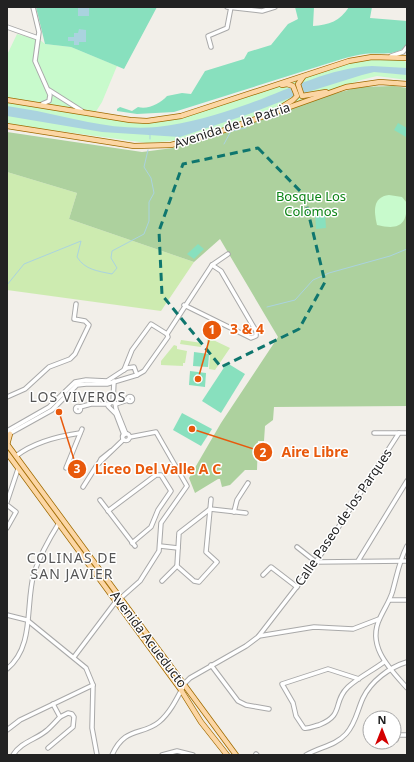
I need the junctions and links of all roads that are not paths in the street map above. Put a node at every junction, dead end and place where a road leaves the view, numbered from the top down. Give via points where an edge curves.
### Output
1 (33, 7) edge
2 (227, 7) edge
3 (231, 7) edge
4 (276, 7) edge
5 (7, 28) edge
6 (38, 38) junction
7 (211, 47) dead end
8 (407, 47) edge
9 (389, 56) junction
10 (407, 58) edge
11 (315, 72) junction
12 (407, 84) edge
13 (49, 90) junction
14 (257, 90) junction
15 (330, 93) junction
16 (7, 100) edge
17 (23, 103) junction
18 (82, 111) junction
19 (273, 113) junction
20 (7, 126) edge
21 (228, 254) dead end
22 (212, 266) junction
23 (76, 304) dead end
24 (184, 305) junction
25 (167, 334) junction
26 (124, 370) junction
27 (137, 375) junction
28 (113, 380) junction
29 (7, 397) edge
30 (128, 400) dead end
31 (111, 404) junction
32 (80, 407) dead end
33 (8, 432) edge
34 (374, 433) dead end
35 (399, 433) junction
36 (407, 433) edge
37 (126, 435) junction
38 (123, 440) junction
39 (7, 444) edge
40 (7, 453) edge
41 (16, 456) junction
42 (17, 463) junction
43 (66, 468) dead end
44 (18, 469) junction
45 (407, 481) edge
46 (248, 483) dead end
47 (83, 487) dead end
48 (211, 499) dead end
49 (100, 500) dead end
50 (7, 502) edge
51 (7, 505) edge
52 (210, 509) junction
53 (108, 511) junction
54 (234, 512) junction
55 (246, 513) dead end
56 (60, 521) junction
57 (153, 524) junction
58 (160, 526) junction
59 (7, 528) edge
60 (160, 546) junction
61 (407, 546) edge
62 (297, 547) dead end
63 (178, 548) junction
64 (399, 560) junction
65 (358, 561) junction
66 (407, 561) edge
67 (316, 562) junction
68 (177, 566) junction
69 (263, 575) dead end
70 (162, 580) dead end
71 (297, 587) junction
72 (390, 600) junction
73 (407, 600) edge
74 (118, 601) junction
75 (7, 615) edge
76 (379, 619) junction
77 (27, 620) junction
78 (258, 636) junction
79 (74, 657) junction
80 (384, 662) junction
81 (407, 662) edge
82 (211, 665) junction
83 (7, 669) edge
84 (390, 669) junction
85 (359, 679) junction
86 (94, 685) junction
87 (182, 688) junction
88 (407, 688) edge
89 (53, 704) junction
90 (269, 709) dead end
91 (60, 718) junction
92 (7, 730) edge
93 (48, 748) dead end
94 (13, 755) edge
95 (96, 755) edge
96 (112, 755) edge
97 (162, 755) edge
98 (194, 755) edge
99 (226, 755) edge
100 (236, 755) edge
101 (306, 755) edge

1 - 6 street
2 - 3 street
3 - 4 street via 262,11
3 - 7 street via 225,29 208,36
5 - 6 street
6 - 13 street via 35,61
8 - 9 street via 400,54
9 - 10 main road, Avenida de la Patria
9 - 11 main road, Avenida de la Patria via 361,59
11 - 14 main road, Avenida de la Patria
11 - 15 main road via 303,77 298,84 302,96
12 - 15 main road, Avenida de la Patria via 360,84
13 - 17 street via 50,99 46,103
13 - 18 street
14 - 18 main road, Avenida de la Patria via 181,116 159,120 130,120
14 - 19 main road via 291,84 295,89 297,96
15 - 19 main road, Avenida de la Patria
16 - 17 main road, Avenida de la Patria
17 - 18 main road, Avenida de la Patria
19 - 20 main road, Avenida de la Patria via 193,140 152,147 108,143
21 - 22 street
22 - 24 street
22 - 24 street via 221,272 256,331 256,336 252,338
23 - 29 street via 74,319 85,321 89,325 75,354 70,359 49,367 25,388
24 - 25 street
25 - 26 street via 151,324 132,350
25 - 27 street via 167,339 144,372
26 - 27 street via 134,367
26 - 28 street
27 - 28 street
28 - 31 street
28 - 33 street via 80,380 70,385 65,393 39,416
30 - 31 street
31 - 32 street
31 - 37 street
31 - 37 street via 116,409
33 - 39 main road
34 - 35 street
35 - 36 street
35 - 67 street, Calle Paseo de los Parques
37 - 38 street
37 - 38 street via 128,441
37 - 58 street via 156,432 187,486
38 - 47 street via 100,459
39 - 41 main road, Avenida Acueducto
40 - 42 main road, Avenida Acueducto
41 - 42 main road, Avenida Acueducto
41 - 43 street via 61,436 81,431
42 - 44 main road, Avenida Acueducto
42 - 56 main road, Avenida Acueducto
44 - 50 street
44 - 56 main road, Avenida Acueducto
45 - 65 street
46 - 54 street via 237,500
48 - 52 street
49 - 53 street
51 - 59 street via 16,512
52 - 54 street
52 - 63 street via 179,533
52 - 68 street via 206,552 217,562 199,582 194,581
53 - 57 street via 134,544
53 - 57 street via 158,474 171,491 158,510
54 - 55 street
56 - 74 main road, Avenida Acueducto
56 - 77 street via 42,552 34,573
57 - 58 street
58 - 60 street
60 - 63 street
60 - 74 street via 140,581
61 - 64 street
62 - 67 street
63 - 68 street
64 - 65 street
64 - 66 street
64 - 72 street
65 - 67 street
67 - 71 street, Calle Paseo de los Parques
68 - 70 street
69 - 71 street via 271,567
71 - 78 street, Calle Paseo de los Parques
72 - 73 street
72 - 76 street
74 - 79 street
74 - 87 main road, Avenida Acueducto
75 - 77 street
76 - 78 street via 353,629 314,627
76 - 80 street via 377,639
77 - 79 street
77 - 83 street via 23,648 15,662
78 - 82 street, Calle Paseo de los Parques via 246,646
79 - 86 street via 86,668
80 - 84 street
80 - 85 street
81 - 84 street
82 - 87 street, Calle Paseo de los Parques via 190,678
82 - 90 street via 238,701
84 - 88 street
84 - 101 street via 367,691 357,718 346,734 338,742
85 - 85 street via 328,669 282,684 293,702 296,716 305,728 332,718 337,713 343,694
86 - 89 street
86 - 95 street via 92,728
87 - 96 street, Calle Paseo de los Parques via 161,720 153,726 129,735
87 - 99 main road, Avenida Acueducto via 201,722
87 - 100 main road, Avenida Acueducto
89 - 91 street
89 - 92 street via 20,720
91 - 93 street via 68,713 72,714 73,727
91 - 94 street via 46,732 28,741
97 - 98 street via 177,751

